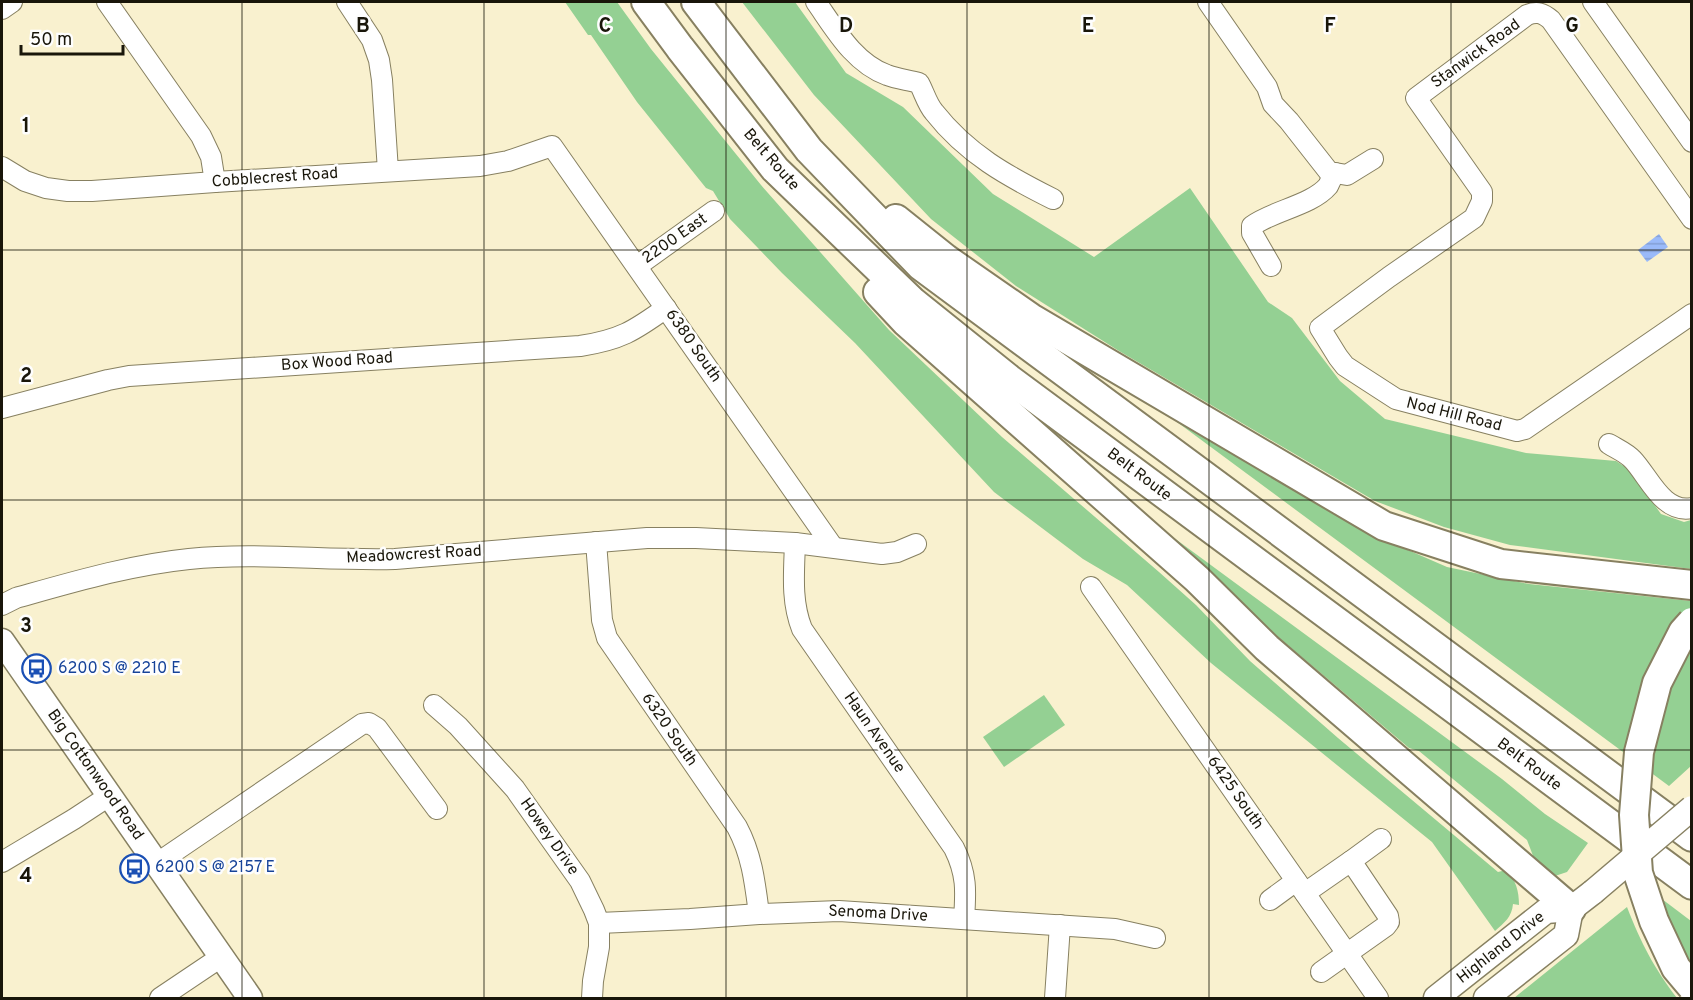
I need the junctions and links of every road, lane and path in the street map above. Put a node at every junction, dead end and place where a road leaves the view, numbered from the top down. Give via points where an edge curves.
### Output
1 (12, 2) edge
2 (107, 2) edge
3 (347, 2) edge
4 (646, 2) edge
5 (696, 2) edge
6 (816, 2) edge
7 (1208, 2) edge
8 (1593, 2) edge
9 (2, 9) edge
10 (1692, 142) edge
11 (552, 146) joint
12 (809, 150) junction
13 (1374, 159) dead end
14 (2, 167) edge
15 (775, 169) junction
16 (388, 171) junction
17 (1335, 173) junction
18 (215, 182) junction
19 (1053, 200) dead end
20 (714, 211) dead end
21 (1692, 219) edge
22 (637, 266) junction
23 (1271, 266) dead end
24 (666, 308) junction
25 (1692, 314) edge
26 (1320, 328) joint
27 (2, 408) edge
28 (1610, 444) dead end
29 (1683, 508) edge
30 (596, 542) junction
31 (795, 543) junction
32 (916, 544) dead end
33 (833, 547) junction
34 (1692, 585) edge
35 (1091, 588) dead end
36 (2, 605) edge
37 (1692, 622) edge
38 (2, 641) edge
39 (434, 705) dead end
40 (109, 796) junction
41 (437, 808) dead end
42 (1692, 808) edge
43 (1692, 837) edge
44 (1381, 839) dead end
45 (1351, 861) junction
46 (2, 862) edge
47 (156, 864) junction
48 (1692, 885) edge
49 (1301, 887) junction
50 (1270, 900) dead end
51 (1582, 901) junction
52 (759, 914) junction
53 (964, 919) junction
54 (599, 923) junction
55 (1060, 925) junction
56 (1155, 938) dead end
57 (1347, 954) junction
58 (221, 957) junction
59 (1321, 972) dead end
60 (1692, 987) edge
61 (160, 999) edge
62 (250, 999) edge
63 (592, 999) edge
64 (1055, 999) edge
65 (1378, 999) edge
66 (1436, 999) edge
67 (1486, 999) edge

1 - 9 street
2 - 18 street via 201,136 211,157
3 - 16 street via 372,40 379,60
4 - 15 highway, Belt Route
5 - 12 highway
6 - 19 street via 865,64 887,75 919,83 932,111 970,150
7 - 17 street via 1267,87 1273,104 1329,172
8 - 10 street
11 - 16 street, Cobblecrest Road via 500,163
11 - 22 street, 6380 South
12 - 34 highway via 946,259 1031,318 1384,526 1501,564
12 - 43 highway via 921,266
13 - 17 street via 1347,175
14 - 18 street, Cobblecrest Road via 25,181 68,191
15 - 48 highway, Belt Route via 913,302 1009,379
15 - 51 highway via 816,222 906,322 1197,579 1267,648
16 - 18 street, Cobblecrest Road
17 - 23 street via 1319,193 1252,226 1252,233
20 - 22 street, 2200 East
21 - 26 street, Stanwick Road via 1551,20 1533,13 1416,98 1482,192 1474,218
22 - 24 street, 6380 South
24 - 27 street, Box Wood Road via 624,335 587,345 122,377
24 - 33 street, 6380 South
25 - 26 street, Nod Hill Road via 1517,431 1396,399 1345,366
28 - 29 street via 1632,458 1660,496
30 - 31 street, Meadowcrest Road via 672,538
30 - 36 street, Meadowcrest Road via 395,559 191,559 113,572
30 - 52 street, 6320 South via 607,639 737,827 752,863
31 - 33 street, Meadowcrest Road
31 - 53 street, Haun Avenue via 795,598 802,629 954,848 964,873
32 - 33 street, Meadowcrest Road via 889,554
35 - 49 street, 6425 South
37 - 60 highway, bridge via 1657,683 1639,752 1634,815 1638,873 1654,921 1676,968
38 - 40 main road, Big Cottonwood Road
39 - 54 street, Howey Drive via 524,800 580,881
40 - 46 street
40 - 47 main road, Big Cottonwood Road
41 - 47 street via 377,728 362,724
42 - 51 main road, bridge
44 - 45 street
45 - 49 street
45 - 57 street via 1389,922
47 - 58 main road, Big Cottonwood Road
49 - 50 street
49 - 57 street, 6425 South
51 - 66 main road, Highland Drive via 1546,911
51 - 67 main road, Highland Drive via 1566,934
52 - 53 street, Senoma Drive via 839,911
52 - 54 street, Senoma Drive
53 - 55 street, Senoma Drive
54 - 63 street, Howey Drive
55 - 56 street, Senoma Drive via 1115,929
55 - 64 street
57 - 59 street
57 - 65 street, 6425 South
58 - 61 street
58 - 62 main road, Big Cottonwood Road

